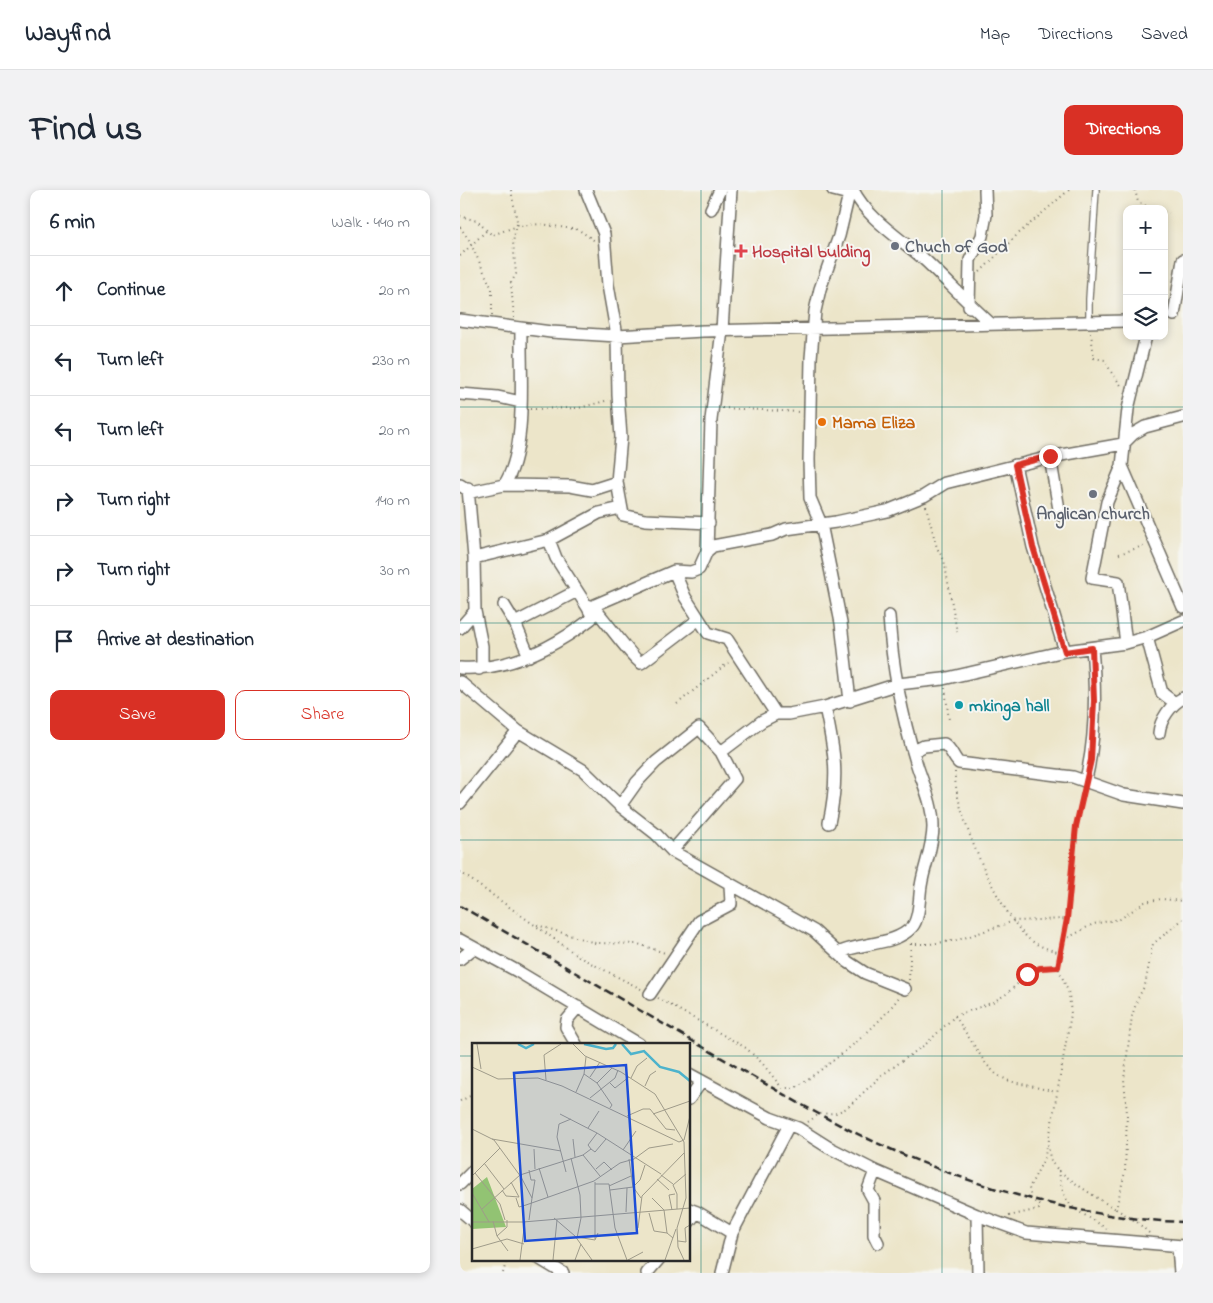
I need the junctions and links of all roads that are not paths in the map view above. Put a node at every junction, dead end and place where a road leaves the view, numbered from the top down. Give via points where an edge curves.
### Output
1 (586, 190) edge
2 (720, 190) edge
3 (731, 190) edge
4 (833, 190) edge
5 (986, 190) edge
6 (1096, 190) edge
7 (851, 191) edge
8 (711, 209) dead end
9 (1183, 260) edge
10 (970, 304) junction
11 (1174, 316) edge
12 (460, 320) edge
13 (1089, 321) junction
14 (1123, 321) edge
15 (967, 323) junction
16 (990, 323) junction
17 (813, 328) junction
18 (517, 329) junction
19 (722, 330) junction
20 (617, 336) junction
21 (1145, 340) edge
22 (460, 394) edge
23 (521, 405) junction
24 (1183, 417) edge
25 (1123, 444) junction
26 (1050, 456) junction
27 (1015, 465) junction
28 (1122, 466) junction
29 (617, 482) junction
30 (504, 485) junction
31 (463, 489) edge
32 (621, 508) junction
33 (1060, 514) dead end
34 (709, 523) junction
35 (821, 524) junction
36 (549, 540) junction
37 (707, 551) junction
38 (474, 558) junction
39 (674, 571) junction
40 (577, 591) junction
41 (504, 605) dead end
42 (590, 607) junction
43 (1183, 607) edge
44 (475, 610) junction
45 (889, 616) dead end
46 (699, 619) junction
47 (1183, 621) edge
48 (515, 622) junction
49 (460, 628) edge
50 (1148, 637) junction
51 (1126, 643) junction
52 (1092, 648) junction
53 (1065, 652) junction
54 (529, 656) junction
55 (460, 668) edge
56 (479, 669) junction
57 (460, 682) edge
58 (898, 684) junction
59 (1179, 700) edge
60 (850, 701) junction
61 (825, 707) junction
62 (776, 714) junction
63 (518, 731) junction
64 (1159, 733) dead end
65 (914, 751) junction
66 (721, 752) junction
67 (1086, 779) junction
68 (460, 802) edge
69 (1183, 804) edge
70 (620, 806) junction
71 (829, 823) dead end
72 (672, 851) junction
73 (730, 885) junction
74 (460, 940) edge
75 (474, 948) junction
76 (838, 953) junction
77 (460, 959) edge
78 (905, 989) road end
79 (650, 994) road end
80 (578, 1007) junction
81 (575, 1043) edge
82 (637, 1043) edge
83 (690, 1075) edge
84 (702, 1081) junction
85 (690, 1098) edge
86 (793, 1127) junction
87 (876, 1171) junction
88 (472, 1172) edge
89 (460, 1184) edge
90 (460, 1210) edge
91 (693, 1210) edge
92 (977, 1215) junction
93 (472, 1220) edge
94 (732, 1233) junction
95 (878, 1243) dead end
96 (1176, 1246) edge
97 (545, 1260) edge
98 (658, 1260) edge
99 (563, 1273) edge
100 (647, 1273) edge
101 (722, 1273) edge
102 (978, 1273) edge
103 (1180, 1273) edge

1 - 20 street via 604,234
2 - 8 street
3 - 19 street
4 - 7 street
5 - 10 street via 985,224 980,242 970,257
6 - 13 lane
7 - 10 street via 874,218 928,263
7 - 17 street via 820,289
9 - 11 street
10 - 15 street
10 - 16 street
12 - 18 street
13 - 14 street
13 - 16 street
15 - 16 street
15 - 17 street
17 - 19 street
17 - 35 street via 809,489
18 - 20 street
18 - 23 street
19 - 20 street
19 - 34 street via 712,408
20 - 29 street via 622,437
21 - 25 street
22 - 23 street via 498,397
23 - 30 street via 515,462
24 - 25 street via 1146,427
25 - 26 street
25 - 28 street
26 - 27 street
26 - 33 street
27 - 35 street via 945,483 924,496 887,511
27 - 53 street via 1033,547
28 - 43 street
28 - 51 street via 1107,502 1092,578 1118,582
29 - 30 street via 592,490 570,486
29 - 32 street
30 - 31 street via 471,492
31 - 38 street
32 - 34 street via 627,518
32 - 36 street via 599,513
34 - 37 street
35 - 37 street via 719,544
35 - 60 street via 841,623
36 - 38 street
36 - 40 street via 556,558
37 - 39 street via 699,569
38 - 44 street
39 - 42 street
39 - 46 street
40 - 42 street
40 - 48 street
41 - 48 street
42 - 46 street via 640,663
42 - 54 street via 591,619 568,636
44 - 49 street
44 - 56 street via 482,646 482,666
45 - 58 street via 891,656
46 - 62 street via 708,633 727,639
47 - 50 street
48 - 54 street
50 - 51 street
50 - 59 street via 1162,693
51 - 52 street
52 - 53 street
52 - 67 street via 1094,701 1091,760
53 - 58 street via 943,678
54 - 56 street
55 - 56 street
57 - 63 street
58 - 60 street
58 - 65 street
59 - 64 street via 1163,718
60 - 61 street
61 - 62 street
61 - 71 street via 836,769
62 - 66 street
63 - 68 street
63 - 70 street via 583,770
65 - 67 street via 924,746 944,744 952,750 959,763
65 - 76 street via 932,804 933,826 914,926 902,936 849,947
66 - 70 street via 699,728 656,762
66 - 72 street via 735,779
67 - 69 street via 1124,794
70 - 72 street
72 - 73 street
73 - 76 street via 814,931
73 - 79 street via 732,904 699,920
74 - 75 street
75 - 77 street
75 - 80 street
76 - 78 street via 865,974
80 - 81 street via 567,1020 566,1027
80 - 82 street
83 - 84 street
84 - 85 street
84 - 86 street
86 - 87 street
86 - 94 street
87 - 92 street
87 - 95 street via 868,1190 874,1201 874,1235
88 - 89 street
90 - 93 street
91 - 94 street
92 - 96 street via 1030,1234
92 - 102 street
94 - 101 street
96 - 103 street
97 - 99 street
98 - 100 street

